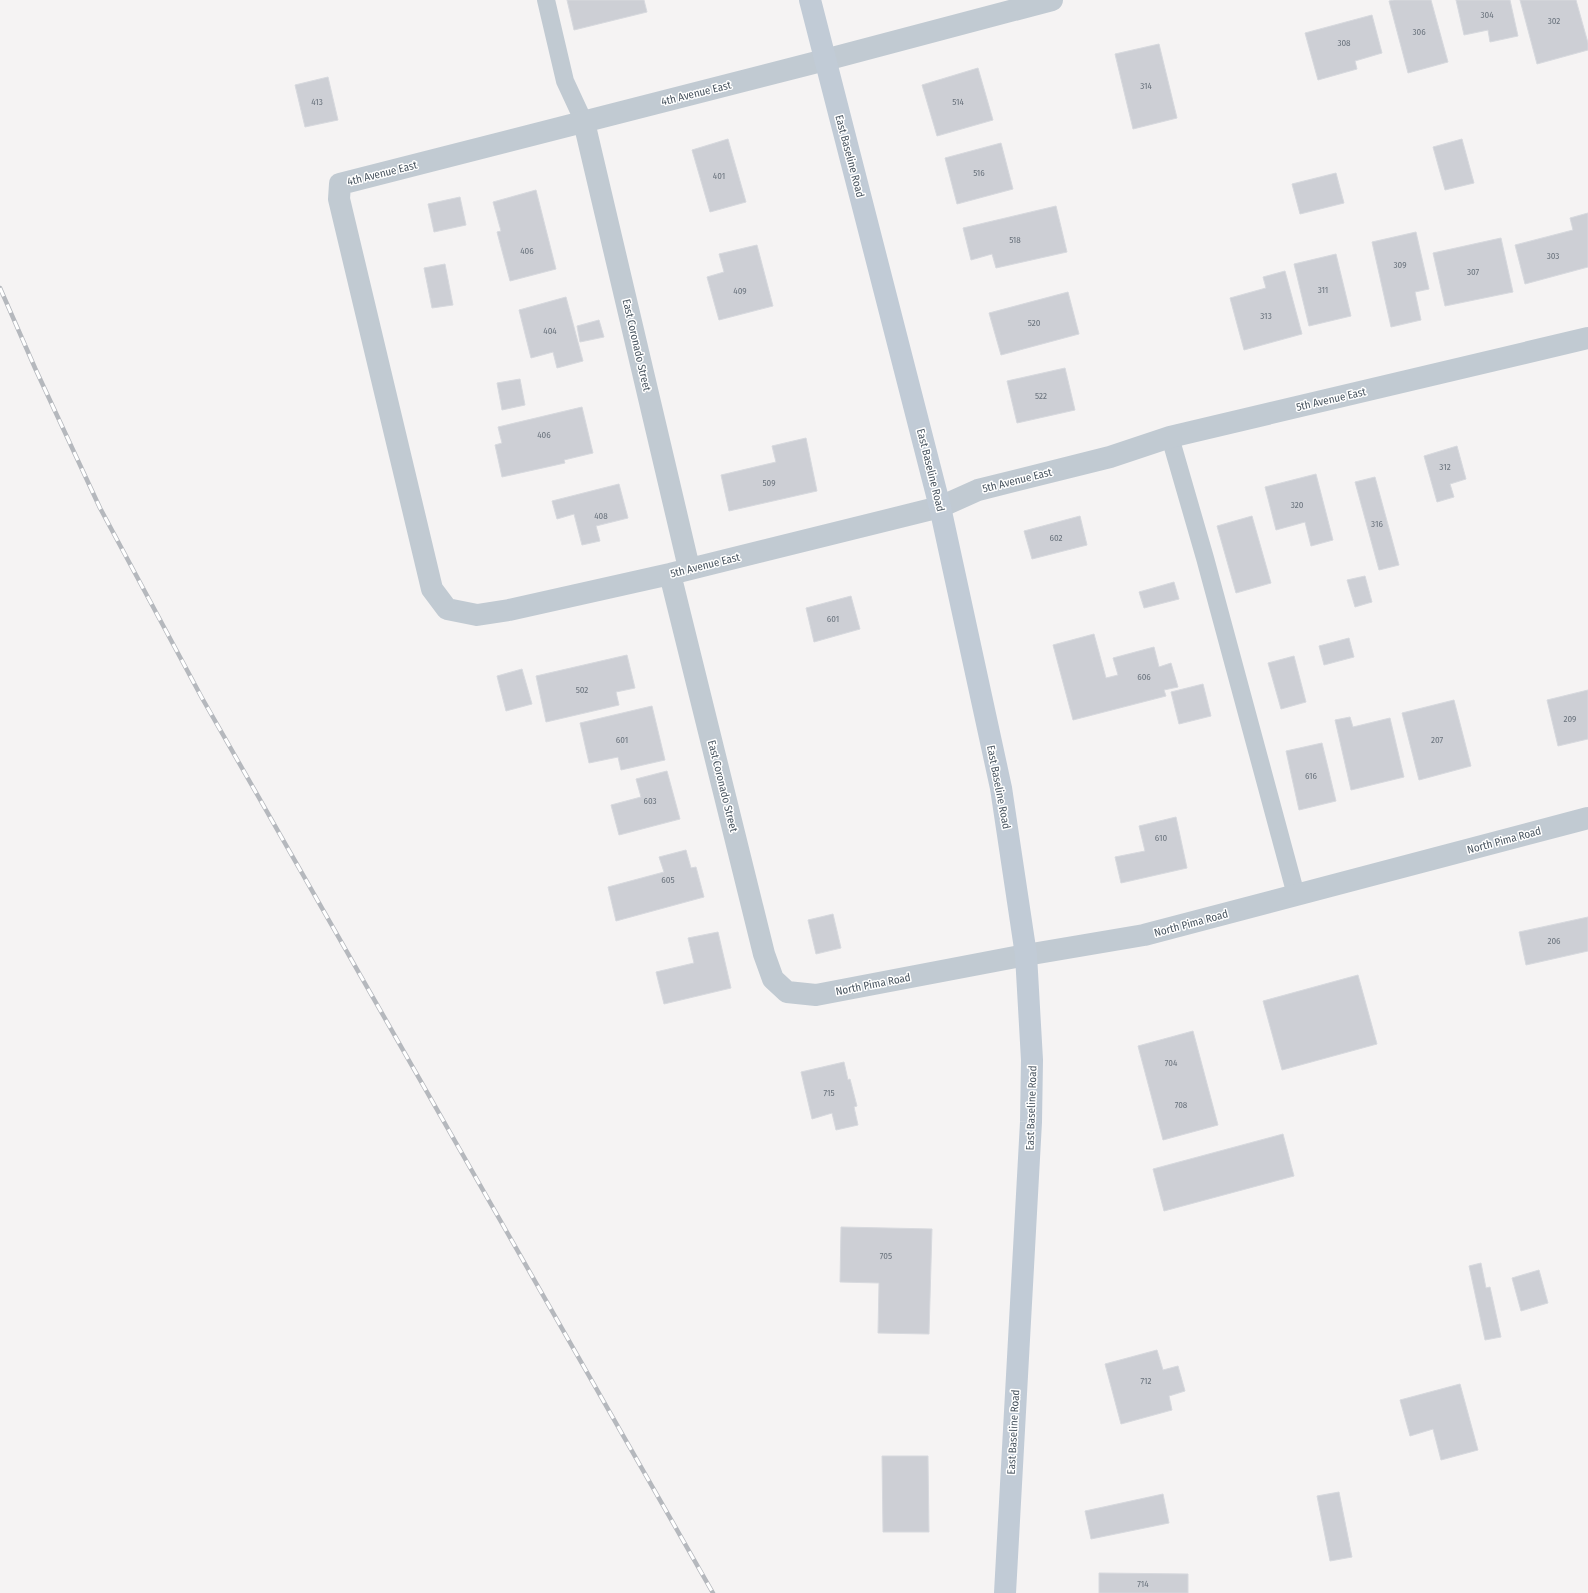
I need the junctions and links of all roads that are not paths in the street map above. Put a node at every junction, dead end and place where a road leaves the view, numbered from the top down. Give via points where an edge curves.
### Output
1 (546, 0) edge
2 (810, 0) edge
3 (1052, 0) edge
4 (825, 60) junction
5 (584, 122) junction
6 (1588, 338) edge
7 (1170, 438) junction
8 (940, 507) junction
9 (680, 571) junction
10 (447, 609) joint
11 (1588, 818) edge
12 (1296, 895) junction
13 (1026, 955) junction
14 (787, 992) joint
15 (1005, 1593) edge

1 - 5 lane via 565,81
2 - 4 main road, East Baseline Road
3 - 4 street, 4th Avenue East
4 - 5 street, 4th Avenue East
4 - 8 main road, East Baseline Road
5 - 9 street, East Coronado Street
5 - 10 street, 4th Avenue East via 340,184 339,199 346,230 432,589
6 - 7 street, 5th Avenue East
7 - 8 street, 5th Avenue East via 1110,457 978,490
7 - 12 lane
8 - 9 street, 5th Avenue East
8 - 13 main road, East Baseline Road via 1001,788
9 - 10 street, 5th Avenue East via 509,610 477,615
9 - 14 street, East Coronado Street via 764,954 773,979
11 - 12 street, North Pima Road
12 - 13 street, North Pima Road via 1144,935
13 - 14 street, North Pima Road via 816,996
13 - 15 main road, East Baseline Road via 1032,1060 1031,1122

